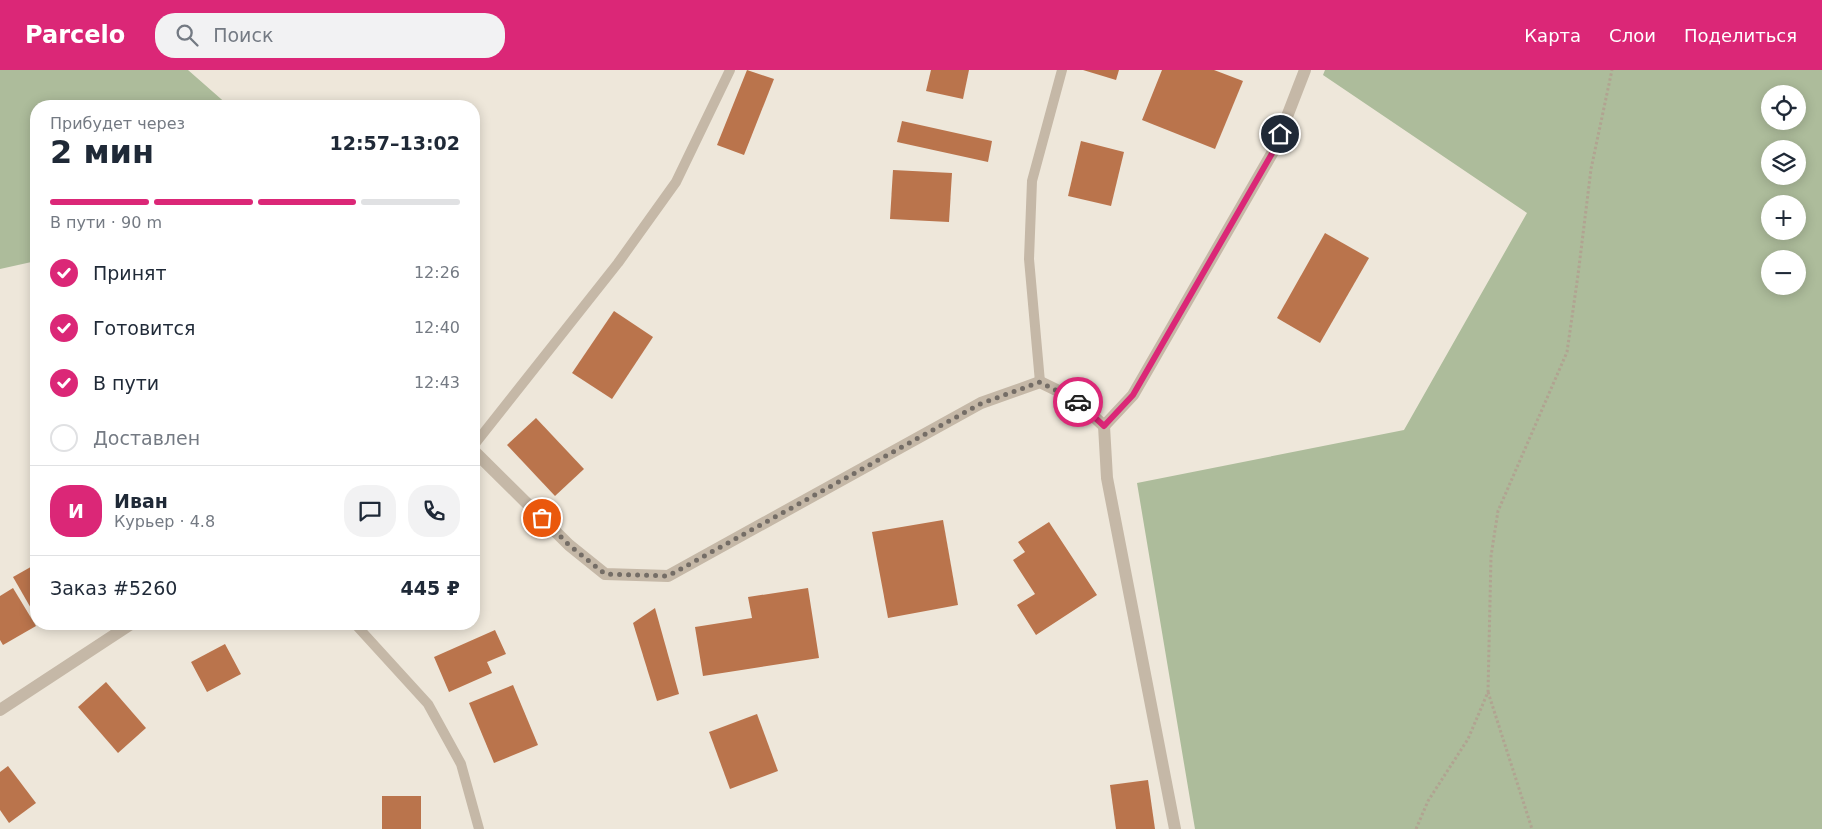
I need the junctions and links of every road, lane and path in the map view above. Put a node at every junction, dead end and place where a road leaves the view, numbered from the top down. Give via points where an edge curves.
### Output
1 (730, 70) edge
2 (1062, 70) edge
3 (1305, 70) edge
4 (1612, 70) edge
5 (1040, 382) junction
6 (1104, 426) junction
7 (480, 437) edge
8 (480, 457) edge
9 (122, 630) edge
10 (360, 630) edge
11 (1488, 692) junction
12 (0, 710) edge
13 (480, 829) edge
14 (1175, 829) edge
15 (1416, 829) edge
16 (1532, 829) edge

1 - 7 lane via 676,182 618,263
2 - 5 lane via 1032,181 1029,258
3 - 6 street via 1274,150 1133,395
4 - 11 path via 1591,169 1567,352 1498,511 1491,556
5 - 6 street via 1075,400
5 - 8 street via 980,404 668,576 605,574 569,545
6 - 14 street via 1107,478
9 - 12 street
10 - 13 lane via 428,704 460,764
11 - 15 path via 1468,739 1428,801
11 - 16 path

